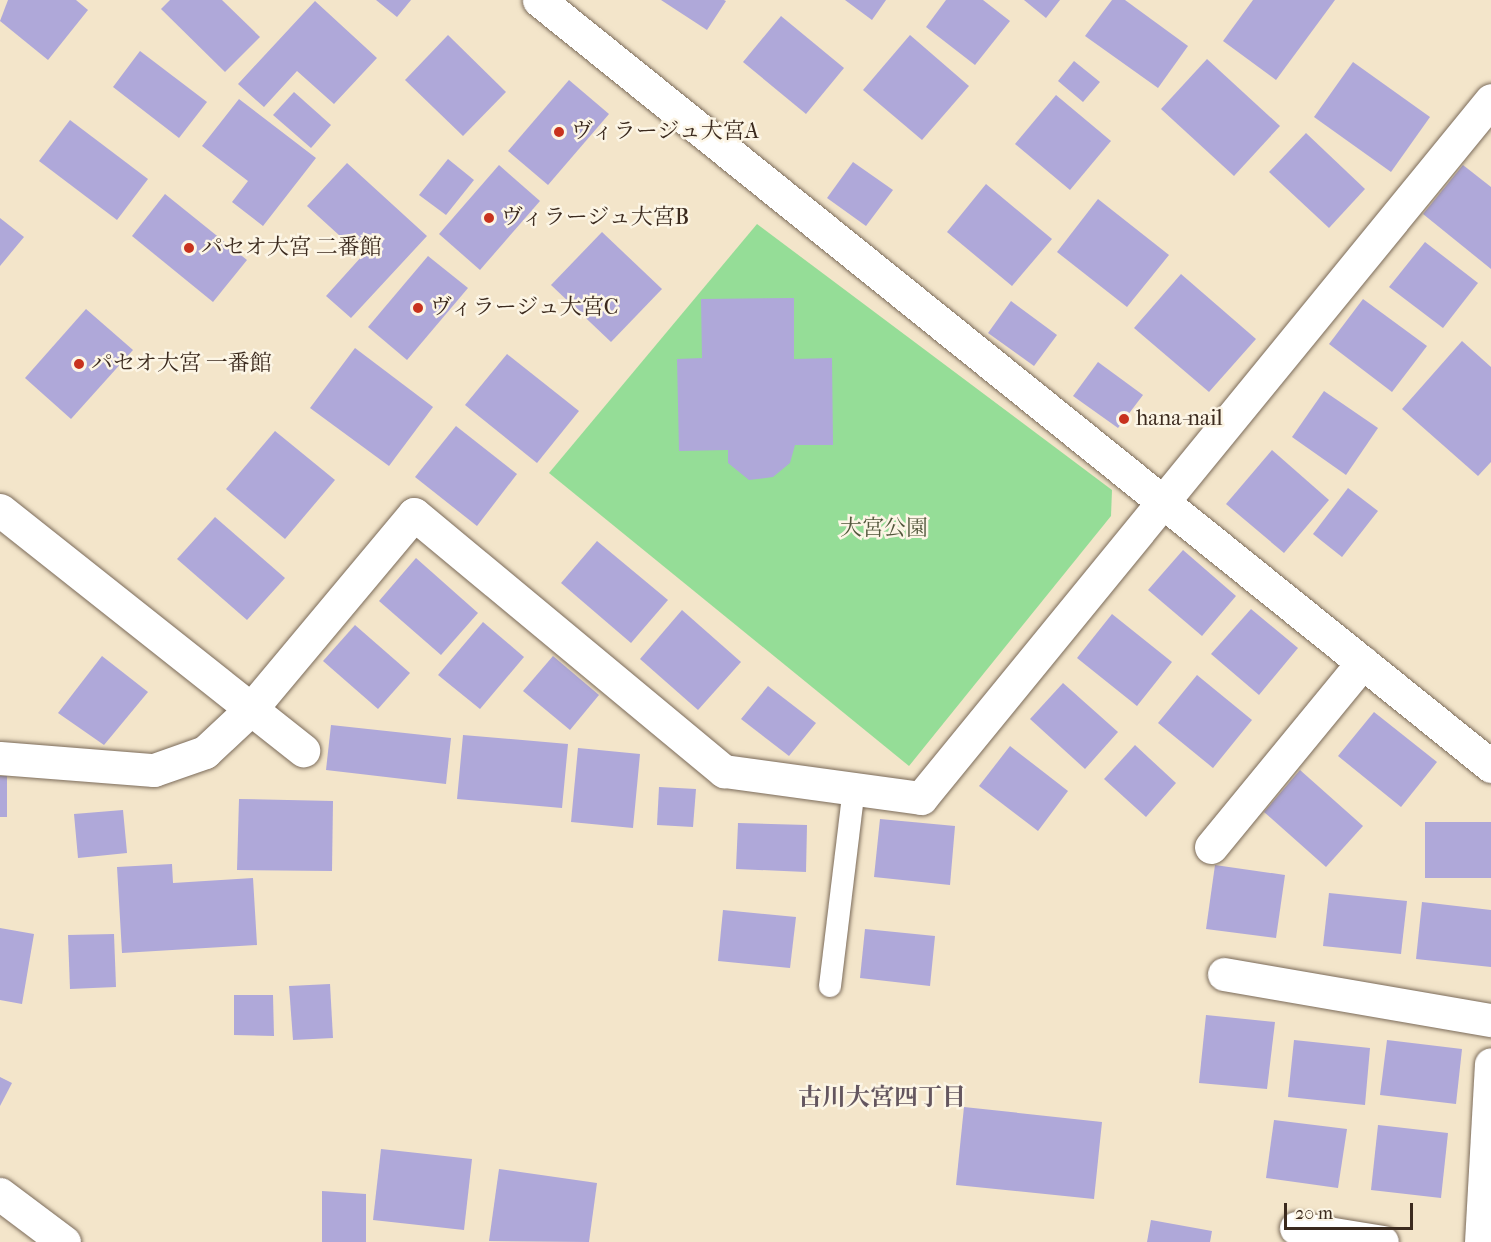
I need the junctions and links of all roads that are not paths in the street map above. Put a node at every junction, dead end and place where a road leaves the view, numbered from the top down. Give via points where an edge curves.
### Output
1 (539, 0) edge
2 (1491, 100) edge
3 (1164, 501) junction
4 (0, 510) edge
5 (1363, 662) junction
6 (251, 709) junction
7 (303, 750) dead end
8 (0, 758) edge
9 (1491, 766) edge
10 (854, 789) junction
11 (1211, 847) dead end
12 (1224, 974) dead end
13 (830, 986) dead end
14 (1491, 1020) edge
15 (1491, 1064) edge
16 (0, 1194) edge
17 (1296, 1228) dead end
18 (64, 1242) edge
19 (1382, 1242) edge
20 (1481, 1242) edge

1 - 3 street
2 - 3 street
3 - 5 street
3 - 10 street via 921,798
4 - 6 street
5 - 9 street
5 - 11 street
6 - 7 street
6 - 8 street via 205,752 154,770
6 - 10 street via 414,514 724,771
10 - 13 lane
12 - 14 street
15 - 20 street
16 - 18 street
17 - 19 street

